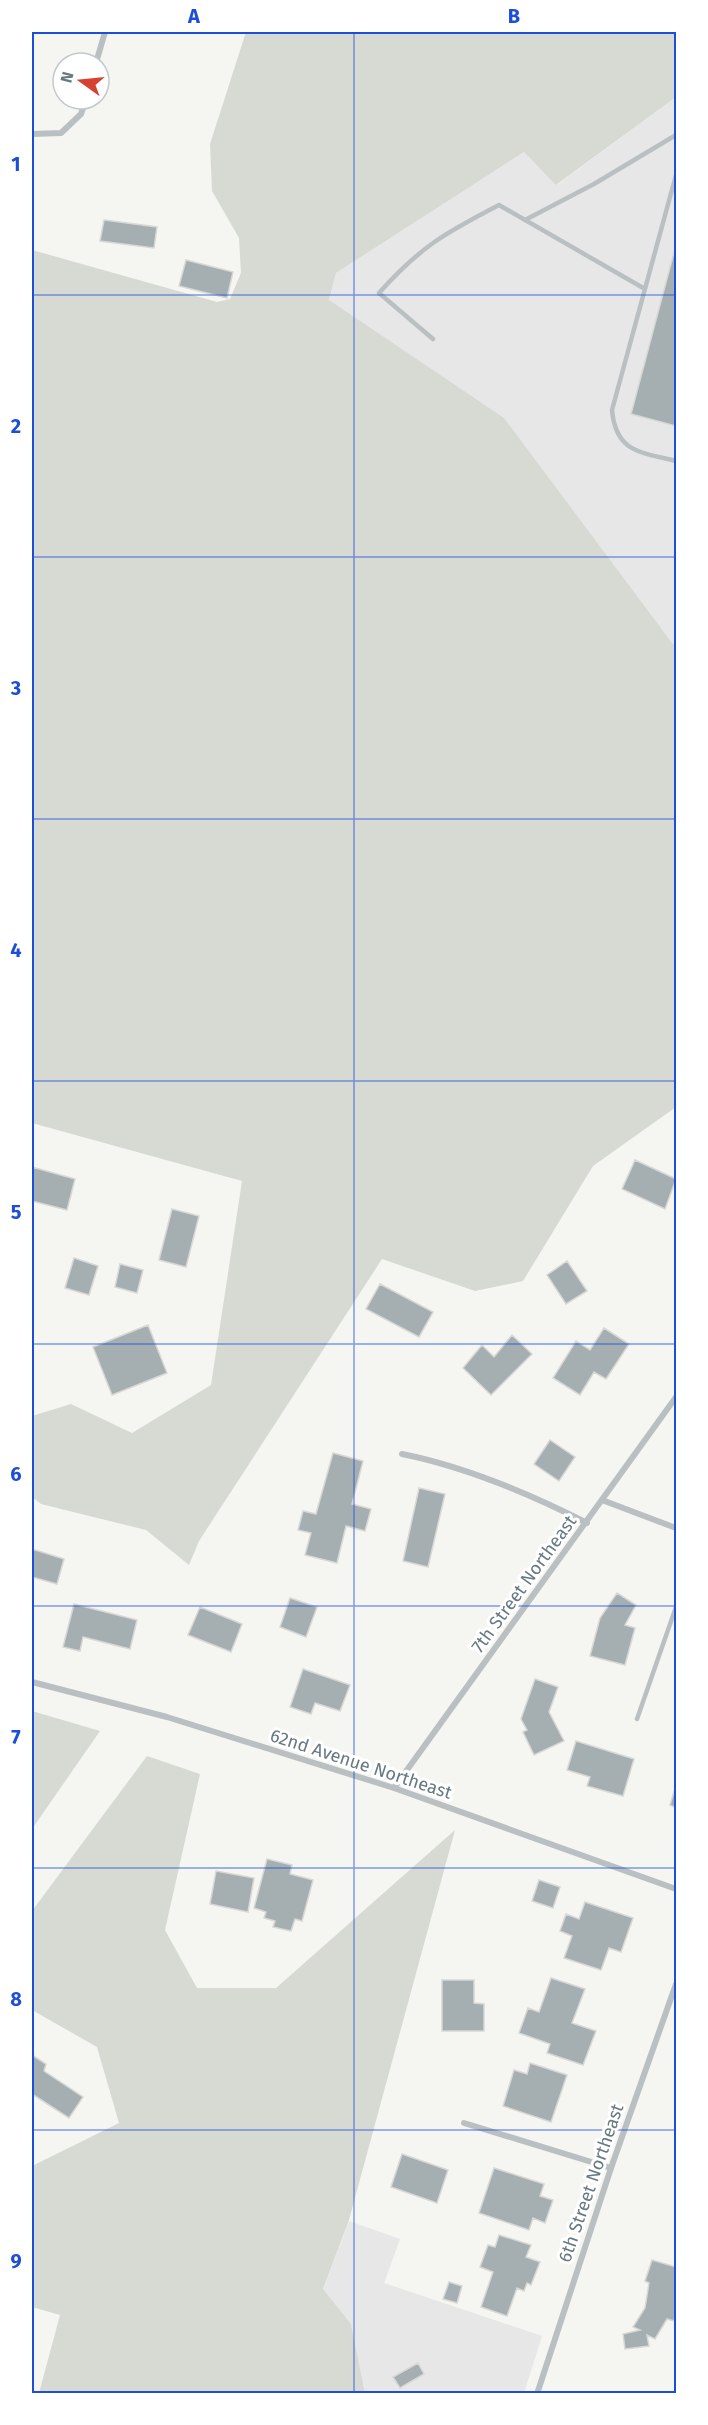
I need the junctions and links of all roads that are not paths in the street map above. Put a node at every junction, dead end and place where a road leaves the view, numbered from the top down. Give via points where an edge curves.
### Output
1 (105, 32) edge
2 (99, 51) edge
3 (82, 111) edge
4 (32, 134) edge
5 (676, 135) edge
6 (676, 176) edge
7 (525, 220) junction
8 (645, 288) junction
9 (432, 339) dead end
10 (676, 461) edge
11 (676, 1397) edge
12 (402, 1454) dead end
13 (602, 1500) junction
14 (587, 1523) junction
15 (676, 1528) edge
16 (676, 1607) edge
17 (32, 1682) edge
18 (638, 1719) dead end
19 (394, 1788) junction
20 (676, 1889) edge
21 (676, 1984) edge
22 (464, 2123) dead end
23 (611, 2168) junction
24 (537, 2394) edge

1 - 2 street
3 - 4 street via 61,133
5 - 7 lane
6 - 8 lane
7 - 8 lane
7 - 9 lane via 499,205 424,247 379,292
8 - 10 lane via 612,410 614,426 620,440 631,449
11 - 13 street, 7th Street Northeast
12 - 14 street via 445,1463 543,1501
13 - 14 street, 7th Street Northeast
13 - 15 street
14 - 19 street, 7th Street Northeast
16 - 18 lane
17 - 19 street, 62nd Avenue Northeast via 167,1717
19 - 20 street, 62nd Avenue Northeast
21 - 23 street, 6th Street Northeast
22 - 23 street
23 - 24 street, 6th Street Northeast

